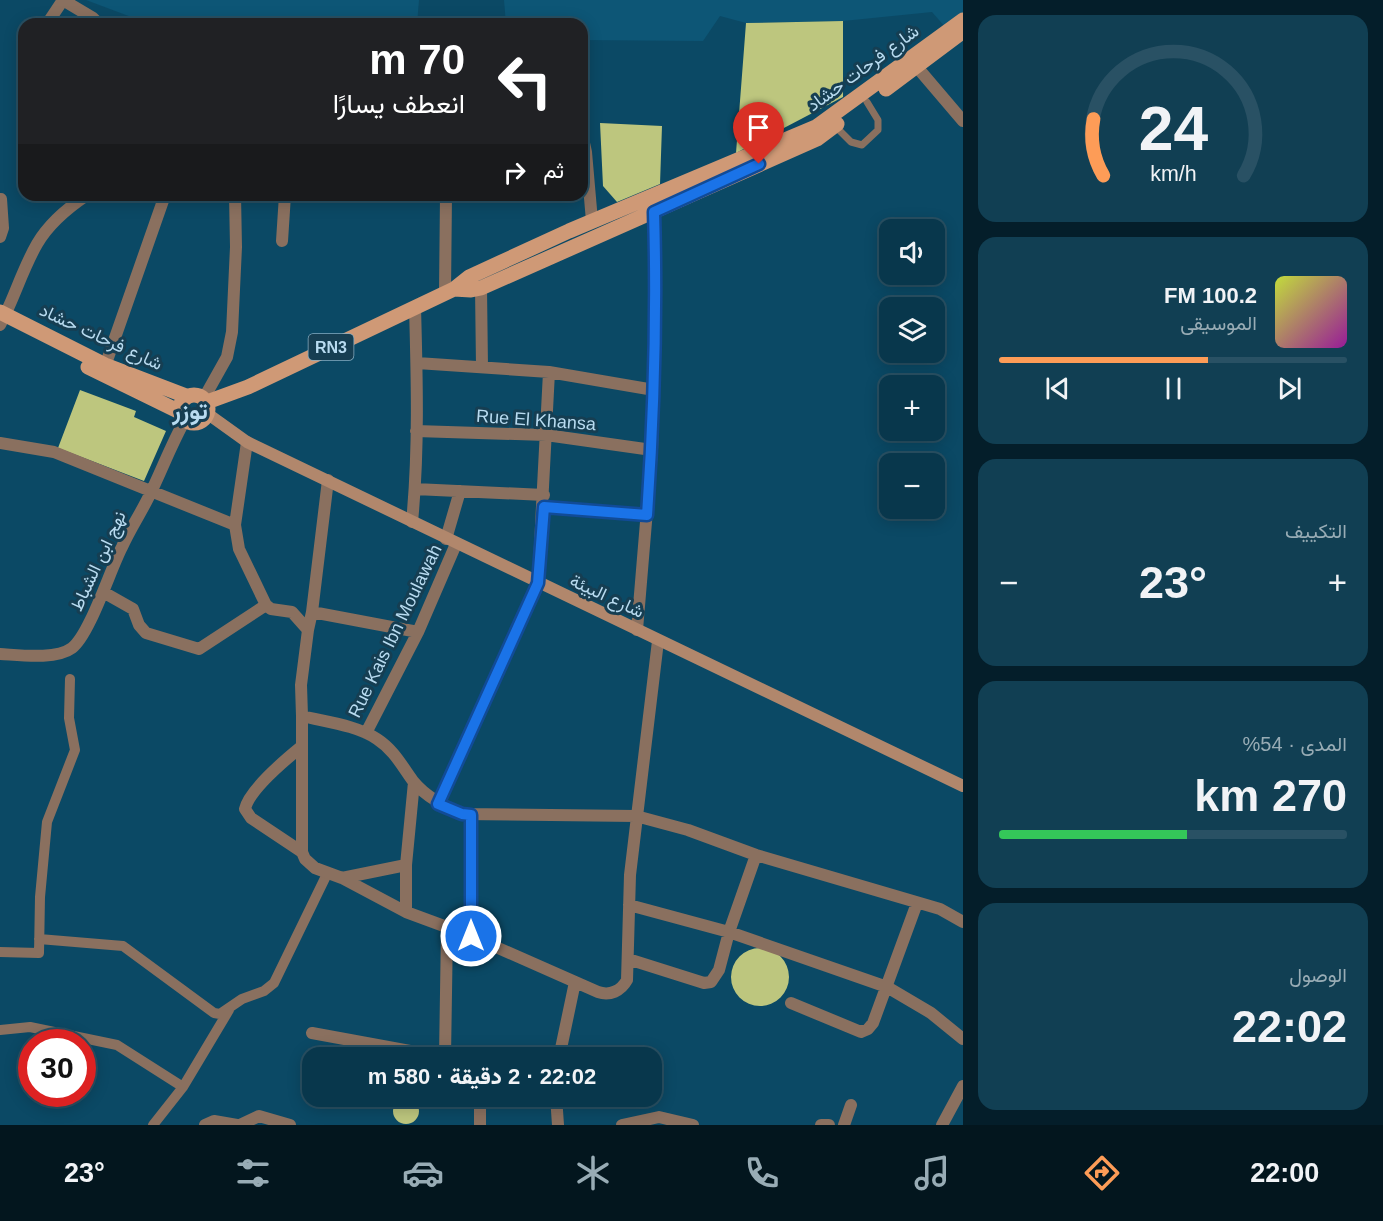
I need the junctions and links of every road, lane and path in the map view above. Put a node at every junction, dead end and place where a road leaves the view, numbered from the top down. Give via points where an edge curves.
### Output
1 (63, 0) edge
2 (51, 18) edge
3 (93, 18) edge
4 (963, 20) edge
5 (963, 32) edge
6 (913, 63) junction
7 (867, 102) junction
8 (963, 121) edge
9 (835, 126) junction
10 (588, 175) edge
11 (1, 199) edge
12 (78, 201) edge
13 (163, 201) edge
14 (235, 201) edge
15 (285, 201) edge
16 (446, 201) edge
17 (653, 204) junction
18 (592, 221) junction
19 (569, 231) junction
20 (0, 237) edge
21 (282, 241) dead end
22 (574, 247) junction
23 (481, 288) junction
24 (450, 291) junction
25 (415, 308) junction
26 (2, 319) edge
27 (417, 363) junction
28 (482, 368) junction
29 (104, 370) junction
30 (549, 372) junction
31 (654, 390) junction
32 (186, 396) junction
33 (206, 405) junction
34 (182, 416) junction
35 (416, 431) junction
36 (546, 435) junction
37 (247, 442) junction
38 (0, 443) edge
39 (652, 450) junction
40 (327, 480) junction
41 (415, 489) junction
42 (460, 491) junction
43 (151, 492) junction
44 (544, 501) junction
45 (647, 515) junction
46 (412, 522) junction
47 (235, 525) junction
48 (451, 541) junction
49 (538, 583) junction
50 (103, 592) junction
51 (266, 605) junction
52 (312, 612) junction
53 (308, 630) junction
54 (637, 630) junction
55 (418, 632) junction
56 (658, 641) junction
57 (0, 654) edge
58 (70, 679) dead end
59 (302, 716) junction
60 (366, 733) junction
61 (301, 747) junction
62 (414, 782) junction
63 (963, 786) edge
64 (438, 804) junction
65 (471, 815) junction
66 (636, 816) junction
67 (302, 852) junction
68 (756, 855) junction
69 (406, 865) junction
70 (327, 874) junction
71 (342, 878) junction
72 (917, 903) junction
73 (628, 905) junction
74 (406, 912) junction
75 (963, 922) edge
76 (447, 929) junction
77 (729, 932) junction
78 (471, 936) junction
79 (39, 939) junction
80 (0, 952) edge
81 (628, 959) junction
82 (575, 982) junction
83 (887, 987) junction
84 (791, 1003) dead end
85 (232, 1005) junction
86 (0, 1030) edge
87 (312, 1033) dead end
88 (963, 1039) edge
89 (390, 1047) edge
90 (446, 1047) edge
91 (561, 1047) edge
92 (963, 1086) edge
93 (183, 1087) junction
94 (851, 1105) dead end
95 (480, 1107) edge
96 (557, 1107) edge
97 (153, 1125) edge
98 (205, 1125) edge
99 (238, 1125) edge
100 (290, 1125) edge
101 (480, 1125) edge
102 (558, 1125) edge
103 (622, 1125) edge
104 (693, 1125) edge
105 (821, 1125) edge
106 (829, 1125) edge
107 (844, 1125) edge
108 (942, 1125) edge

1 - 2 street
1 - 3 street
4 - 6 main road, شارع فرحات حشاد / RN3
5 - 6 main road, شارع فرحات حشاد / RN3
6 - 7 main road, شارع فرحات حشاد / RN3
6 - 8 street
6 - 17 main road, شارع فرحات حشاد / RN3 via 816,127
7 - 9 main road, شارع فرحات حشاد / RN3
7 - 9 lane via 878,120 878,130 862,145 852,142
9 - 17 main road, شارع فرحات حشاد / RN3 via 817,139
10 - 18 street
11 - 20 street
12 - 26 street via 40,239
13 - 29 street
14 - 33 street via 232,332 227,357
15 - 21 street
16 - 24 street
17 - 18 main road, شارع فرحات حشاد / RN3
17 - 22 main road, شارع فرحات حشاد / RN3
17 - 31 street
18 - 19 main road, شارع فرحات حشاد / RN3
19 - 22 main road
19 - 24 main road, شارع فرحات حشاد / RN3 via 469,277
22 - 23 main road, شارع فرحات حشاد / RN3
23 - 24 main road, شارع فرحات حشاد / RN3
23 - 28 street
24 - 25 main road, شارع فرحات حشاد / RN3
25 - 27 street
25 - 33 main road, شارع فرحات حشاد / RN3
26 - 29 main road, شارع فرحات حشاد / RN3
27 - 28 street
27 - 35 street
28 - 30 street
29 - 32 main road, شارع فرحات حشاد / RN3
29 - 34 main road, شارع فرحات حشاد / RN3
30 - 31 street
30 - 36 street
31 - 39 street
32 - 33 main road, RN3 via 195,394
32 - 34 main road via 180,403
33 - 34 main road, RN3 via 198,423
33 - 37 main road, شارع البيئة
34 - 43 street, نهج ابن الشباط
35 - 36 street, Rue El Khansa
35 - 41 street
36 - 39 street, Rue El Khansa
36 - 44 street
37 - 40 main road, شارع البيئة
37 - 47 street
38 - 43 street via 54,452
39 - 45 street
40 - 46 main road, شارع البيئة
40 - 52 street
41 - 42 street
41 - 46 street
42 - 44 street
42 - 48 street, Rue Kais Ibn Moulawah
43 - 47 street
43 - 50 street, نهج ابن الشباط
44 - 45 street
44 - 49 street
45 - 54 street
46 - 48 main road, شارع البيئة
47 - 51 street via 239,549
48 - 49 main road, شارع البيئة
48 - 55 street, Rue Kais Ibn Moulawah
49 - 54 main road, شارع البيئة
49 - 64 street
50 - 51 street via 133,609 146,633 199,649
50 - 57 street, نهج ابن الشباط via 72,648 54,655
51 - 53 street via 292,612
52 - 53 street
52 - 55 street
53 - 59 street via 301,685
54 - 56 main road, شارع البيئة
55 - 60 street, Rue Kais Ibn Moulawah
56 - 63 main road, شارع البيئة
56 - 66 street
58 - 79 street via 69,718 75,750 47,822
59 - 60 street
59 - 61 street
60 - 62 street via 391,751
61 - 67 street
61 - 67 street via 278,766 245,809 251,818
62 - 64 street
62 - 69 street
64 - 65 street
65 - 66 street
65 - 78 street
66 - 68 street
66 - 73 street
67 - 70 street via 315,868
68 - 72 street
68 - 77 street
69 - 71 street
69 - 74 street
70 - 71 street
70 - 85 street via 274,983
71 - 74 street
72 - 75 street via 940,909
72 - 83 street
73 - 77 street
73 - 81 street
74 - 76 street
76 - 78 street
76 - 90 street
77 - 81 street via 717,973 709,983
77 - 83 street
78 - 82 street
79 - 80 street via 39,953
79 - 85 street via 123,946 214,1013 223,1013
81 - 82 street via 627,980 616,992 604,994
82 - 91 street
83 - 84 street via 873,1023 861,1032
83 - 88 street via 931,1013
85 - 93 street
86 - 93 street via 30,1027 117,1044
87 - 89 street
92 - 108 street
93 - 97 street
94 - 107 street
95 - 101 street
96 - 102 street
98 - 99 street via 214,1121
99 - 100 street via 259,1116
103 - 104 street via 659,1117
105 - 106 street

